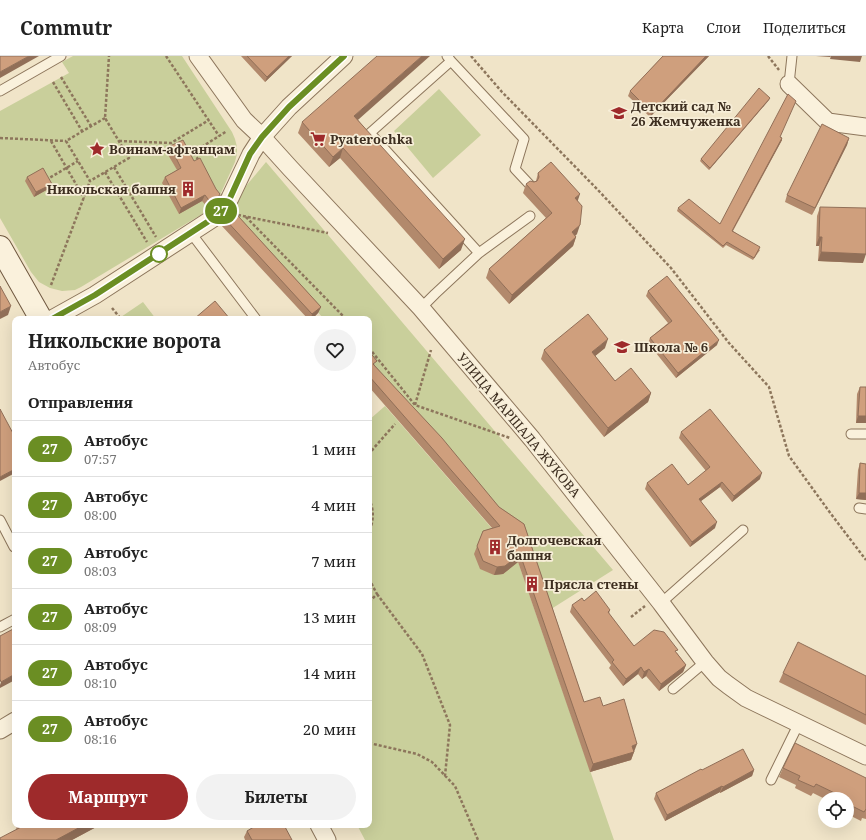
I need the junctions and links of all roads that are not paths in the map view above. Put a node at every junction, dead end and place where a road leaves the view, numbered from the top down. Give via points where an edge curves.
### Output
1 (61, 56) edge
2 (198, 56) edge
3 (792, 56) edge
4 (337, 58) edge
5 (449, 58) edge
6 (789, 84) joint
7 (0, 91) edge
8 (866, 127) edge
9 (262, 137) junction
10 (530, 185) edge
11 (530, 216) dead end
12 (191, 233) junction
13 (0, 246) edge
14 (480, 253) junction
15 (421, 308) junction
16 (39, 316) edge
17 (57, 316) edge
18 (254, 316) edge
19 (851, 434) dead end
20 (866, 434) edge
21 (0, 520) edge
22 (743, 530) dead end
23 (12, 543) edge
24 (661, 603) junction
25 (12, 621) edge
26 (0, 627) edge
27 (705, 662) junction
28 (674, 689) dead end
29 (12, 723) edge
30 (798, 723) junction
31 (0, 730) edge
32 (866, 756) edge
33 (771, 780) dead end
34 (321, 828) edge
35 (327, 840) edge

1 - 7 lane
2 - 9 street, УЛИЦА МАРШАЛА ЖУКОВА via 244,120
3 - 6 lane
4 - 9 street
5 - 10 lane via 524,139 514,169
5 - 14 lane via 370,133
6 - 8 street via 828,122
9 - 12 street via 250,154 225,213
9 - 15 street, УЛИЦА МАРШАЛА ЖУКОВА
11 - 14 lane
12 - 17 street via 95,295
12 - 18 lane
13 - 16 street
14 - 15 lane
15 - 24 street, УЛИЦА МАРШАЛА ЖУКОВА via 532,439
19 - 20 lane
21 - 23 lane
22 - 24 lane
24 - 27 street, УЛИЦА МАРШАЛА ЖУКОВА
25 - 26 lane
27 - 28 lane
27 - 30 street, УЛИЦА МАРШАЛА ЖУКОВА via 719,678 746,698
29 - 31 street
30 - 32 street, УЛИЦА МАРШАЛА ЖУКОВА
30 - 33 lane
34 - 35 street

